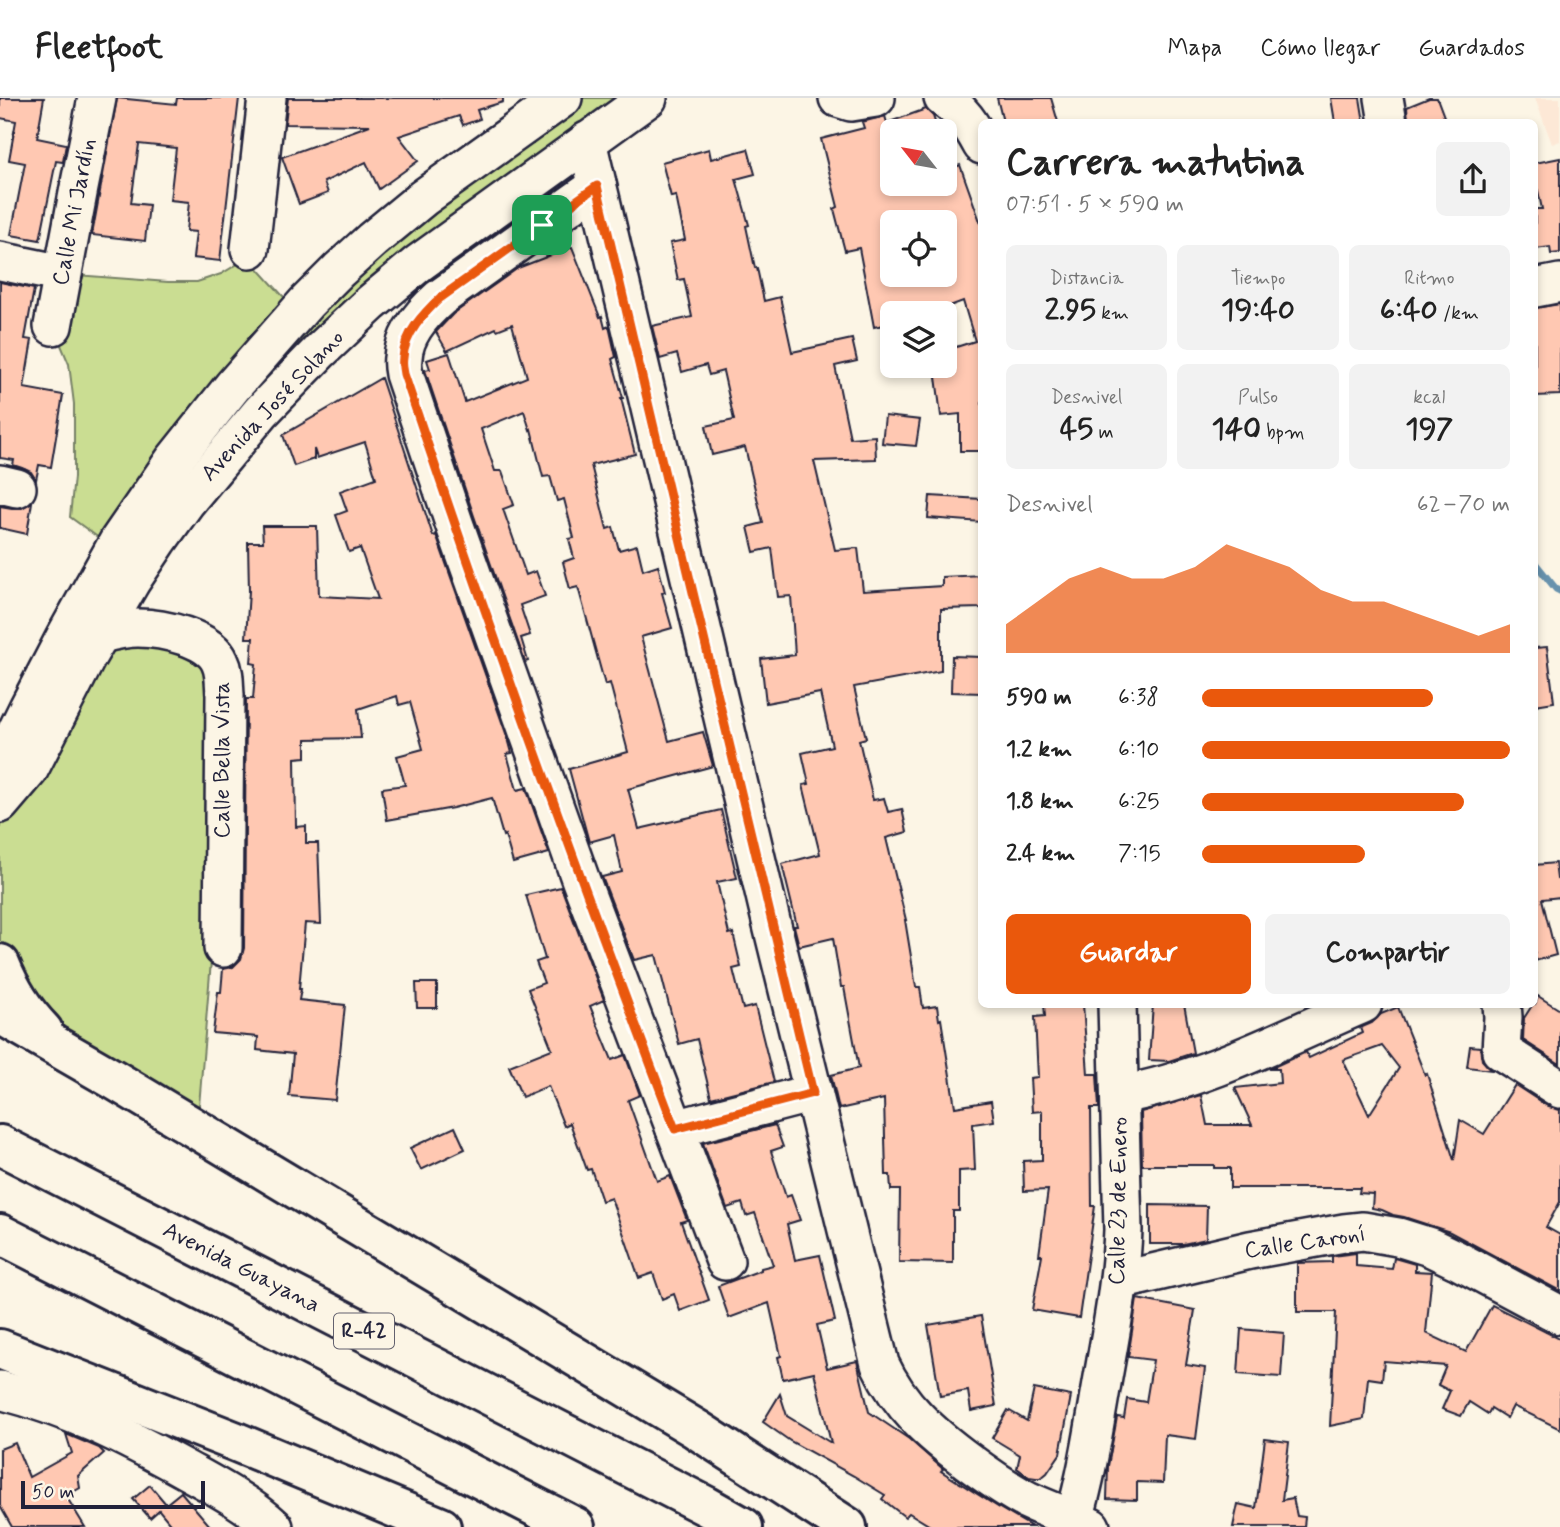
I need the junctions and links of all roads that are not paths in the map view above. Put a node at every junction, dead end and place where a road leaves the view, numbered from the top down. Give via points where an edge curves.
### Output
1 (97, 98) edge
2 (267, 98) edge
3 (563, 98) edge
4 (648, 98) edge
5 (838, 98) edge
6 (876, 98) edge
7 (943, 98) edge
8 (1384, 98) edge
9 (1388, 119) edge
10 (978, 138) edge
11 (587, 141) junction
12 (597, 186) junction
13 (606, 223) junction
14 (250, 249) dead end
15 (0, 261) edge
16 (486, 265) junction
17 (63, 274) junction
18 (1560, 283) edge
19 (1538, 287) edge
20 (53, 326) dead end
21 (101, 634) junction
22 (0, 772) edge
23 (0, 804) edge
24 (223, 948) dead end
25 (0, 964) edge
26 (1117, 1008) edge
27 (1354, 1008) edge
28 (1502, 1008) edge
29 (5, 1018) edge
30 (57, 1045) junction
31 (1560, 1089) edge
32 (813, 1093) junction
33 (1119, 1095) junction
34 (675, 1129) junction
35 (0, 1145) edge
36 (0, 1234) edge
37 (725, 1261) dead end
38 (1119, 1281) junction
39 (1560, 1315) edge
40 (0, 1349) edge
41 (0, 1390) edge
42 (1082, 1523) edge
43 (274, 1527) edge
44 (441, 1527) edge
45 (575, 1527) edge
46 (743, 1527) edge
47 (847, 1527) edge

1 - 17 street, Calle Mi Jardín
2 - 14 street
3 - 22 street, Avenida José Solano via 433,190 372,240 306,303 233,386 174,460 114,548 28,708
4 - 11 street, Avenida José Solano
5 - 6 street via 851,102
7 - 10 street via 957,107
8 - 9 street
11 - 12 street
11 - 21 street, Avenida José Solano via 419,263 320,351 261,412 186,502
12 - 13 street
12 - 16 street
13 - 16 street
13 - 32 street
15 - 17 street
16 - 34 street via 440,298 415,326 402,356 404,374 576,868
17 - 20 street, Calle Mi Jardín
18 - 19 street
21 - 23 street, Avenida José Solano via 29,770
21 - 24 street, Calle Bella Vista via 159,629 201,643 220,661 225,695
25 - 30 main road via 27,1014
26 - 33 street, Calle 23 de Enero
27 - 33 street via 1227,1063
28 - 31 street via 1501,1051
29 - 30 main road
30 - 47 main road via 696,1429
32 - 34 street
32 - 42 street via 880,1364 896,1394 933,1434 991,1479
33 - 38 street, Calle 23 de Enero via 1123,1230
34 - 37 street
35 - 46 main road, Avenida Guayana / R-42
36 - 45 main road
38 - 39 street, Calle Caroní via 1250,1250 1363,1231 1430,1247
38 - 42 street, Calle 23 de Enero via 1087,1466
40 - 44 main road
41 - 43 street via 68,1411 135,1441 208,1482

